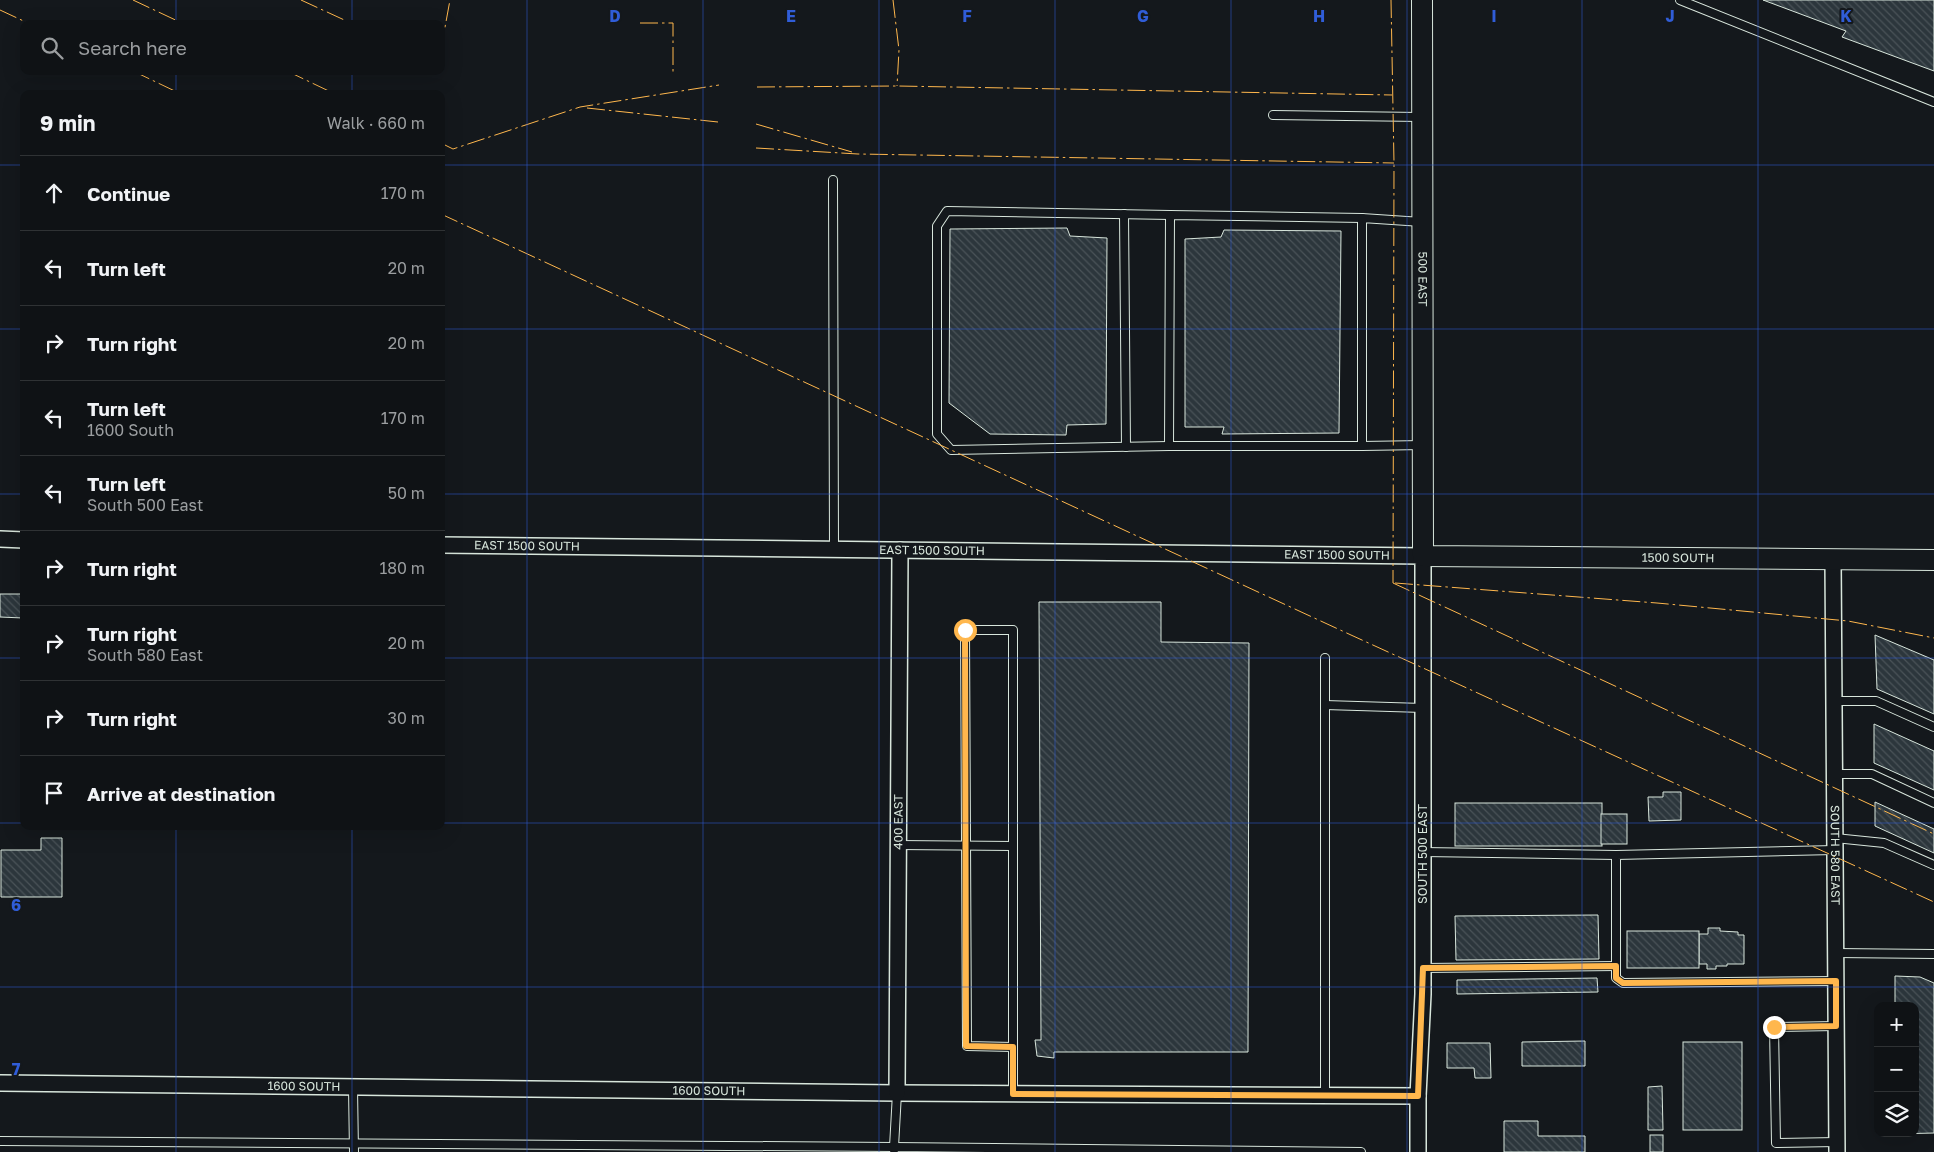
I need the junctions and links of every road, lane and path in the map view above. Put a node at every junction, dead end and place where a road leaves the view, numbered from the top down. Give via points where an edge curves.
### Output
1 (1422, 0) edge
2 (1680, 0) edge
3 (1934, 102) edge
4 (1273, 115) dead end
5 (1422, 117) junction
6 (833, 180) dead end
7 (1124, 214) junction
8 (1170, 215) junction
9 (1362, 218) junction
10 (1422, 222) junction
11 (1423, 445) junction
12 (1169, 446) junction
13 (1362, 446) junction
14 (1126, 447) junction
15 (0, 539) edge
16 (20, 540) edge
17 (445, 544) edge
18 (834, 549) junction
19 (900, 550) junction
20 (1423, 556) junction
21 (1833, 559) junction
22 (1934, 560) edge
23 (1324, 658) dead end
24 (1834, 701) junction
25 (1324, 705) junction
26 (1423, 708) junction
27 (1934, 727) edge
28 (1834, 774) junction
29 (1934, 803) edge
30 (1835, 844) junction
31 (898, 845) junction
32 (966, 846) junction
33 (1013, 846) junction
34 (1423, 852) junction
35 (1616, 855) junction
36 (1934, 865) edge
37 (1836, 953) junction
38 (1934, 954) edge
39 (1616, 966) junction
40 (1423, 968) junction
41 (1836, 981) junction
42 (1836, 1026) junction
43 (1013, 1047) junction
44 (0, 1083) edge
45 (353, 1088) junction
46 (897, 1094) junction
47 (1013, 1094) junction
48 (1324, 1095) junction
49 (1418, 1096) junction
50 (0, 1140) edge
51 (354, 1143) junction
52 (1837, 1147) edge
53 (382, 1148) edge
54 (615, 1149) edge
55 (646, 1149) edge
56 (894, 1150) edge
57 (354, 1152) edge
58 (1361, 1152) edge
59 (1418, 1152) edge

1 - 5 street, 500 EAST
2 - 3 lane
4 - 5 lane
5 - 10 street, 500 EAST
6 - 18 lane
7 - 8 lane
7 - 14 lane
7 - 14 lane via 947,212 937,226 937,434 951,450
8 - 9 lane
8 - 12 lane
9 - 10 lane
9 - 13 lane
10 - 11 street, 500 EAST
11 - 13 lane
11 - 20 street, 500 EAST
12 - 13 lane
12 - 14 lane
15 - 16 street
17 - 18 street, EAST 1500 SOUTH
18 - 19 street, EAST 1500 SOUTH
19 - 20 street, EAST 1500 SOUTH
19 - 31 street, 400 EAST
20 - 21 street, 1500 SOUTH
20 - 26 street, SOUTH 500 EAST
21 - 22 street, 1500 SOUTH
21 - 24 street, SOUTH 580 EAST
23 - 25 lane
24 - 27 lane via 1876,701
24 - 28 street, SOUTH 580 EAST
25 - 26 lane
25 - 48 lane
26 - 34 street, SOUTH 500 EAST
28 - 29 lane via 1872,774
28 - 30 street, SOUTH 580 EAST
30 - 35 lane
30 - 36 lane via 1884,843
30 - 37 street, SOUTH 580 EAST
31 - 32 lane
31 - 46 street, 400 EAST
32 - 33 lane
32 - 33 lane via 965,630 1013,630
32 - 43 lane via 966,1046
33 - 43 lane
34 - 35 lane
34 - 40 street, SOUTH 500 EAST
35 - 39 lane
37 - 38 lane
37 - 41 street, SOUTH 580 EAST
39 - 40 lane
39 - 41 lane via 1616,978 1623,983
40 - 49 street, SOUTH 500 EAST
41 - 42 street, SOUTH 580 EAST
42 - 52 street, SOUTH 580 EAST
42 - 52 lane via 1774,1027 1776,1144
43 - 47 lane
44 - 45 street, 1600 SOUTH
45 - 46 street, 1600 SOUTH
45 - 51 lane
46 - 47 street, 1600 SOUTH
46 - 56 lane
47 - 48 street, 1600 SOUTH
48 - 49 street, 1600 SOUTH
49 - 59 street, SOUTH 500 EAST
50 - 51 lane
51 - 53 lane
51 - 57 lane
53 - 54 lane
54 - 55 lane
55 - 56 lane
56 - 58 lane

